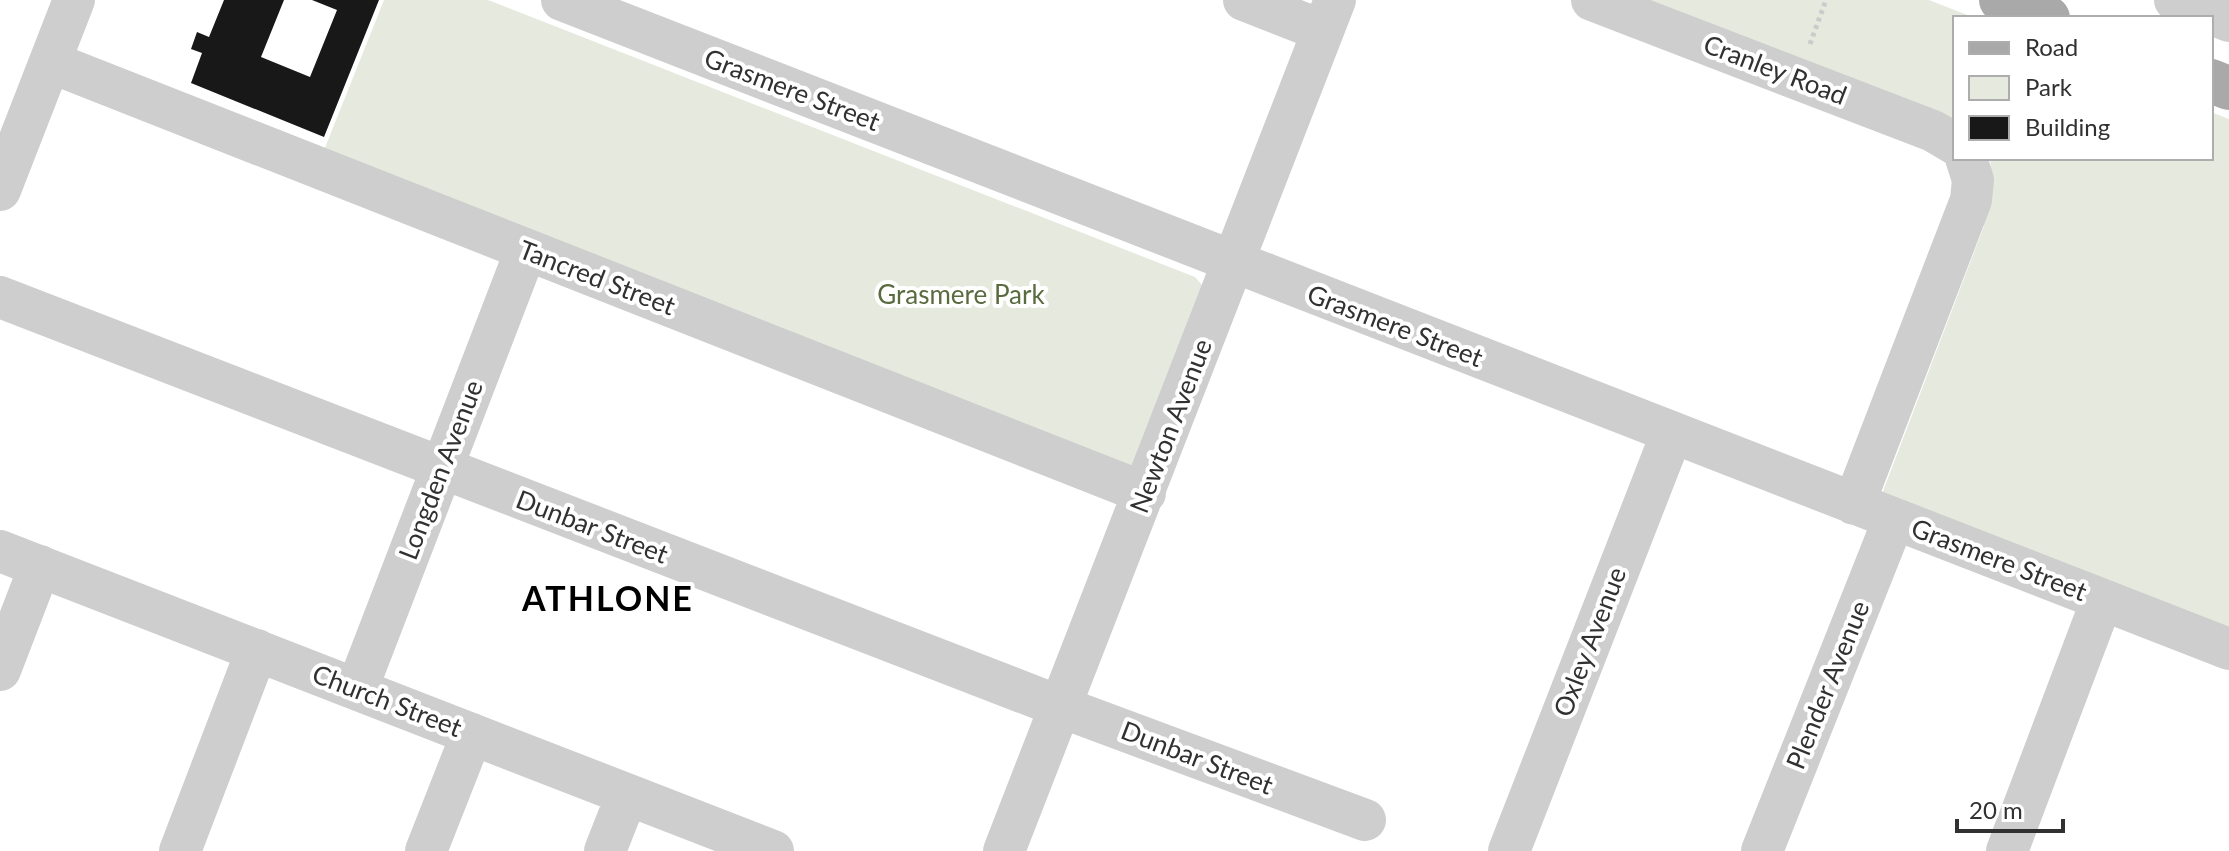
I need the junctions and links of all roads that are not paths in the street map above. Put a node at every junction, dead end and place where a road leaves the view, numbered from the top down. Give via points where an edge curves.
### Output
1 (74, 0) edge
2 (562, 0) edge
3 (1244, 0) edge
4 (1592, 0) edge
5 (2001, 0) edge
6 (2175, 0) edge
7 (1329, 16) edge
8 (2043, 16) edge
9 (2229, 21) edge
10 (50, 62) junction
11 (1953, 143) edge
12 (1967, 160) edge
13 (0, 190) edge
14 (526, 250) junction
15 (1234, 263) junction
16 (0, 297) edge
17 (1672, 433) junction
18 (442, 469) junction
19 (1145, 493) junction
20 (1854, 504) junction
21 (1894, 519) junction
22 (0, 551) edge
23 (40, 566) junction
24 (2102, 600) junction
25 (2229, 649) edge
26 (257, 650) junction
27 (0, 670) edge
28 (357, 689) junction
29 (1061, 707) junction
30 (472, 734) junction
31 (627, 795) junction
32 (1365, 820) dead end
33 (180, 851) edge
34 (426, 851) edge
35 (605, 851) edge
36 (773, 851) edge
37 (1004, 851) edge
38 (1509, 851) edge
39 (1762, 851) edge
40 (2007, 851) edge

1 - 10 street
2 - 15 street, Grasmere Street
3 - 7 street
4 - 11 street, Cranley Road
5 - 8 main road
6 - 9 street
7 - 15 street, Newton Avenue
10 - 13 street
10 - 14 street, Tancred Street
12 - 20 street via 1973,180 1971,200
14 - 18 street, Longden Avenue
14 - 19 street, Tancred Street
15 - 17 street, Grasmere Street
15 - 19 street, Newton Avenue
16 - 18 street, Dunbar Street
17 - 20 street, Grasmere Street
17 - 38 street, Oxley Avenue
18 - 28 street, Longden Avenue
18 - 29 street, Dunbar Street
19 - 29 street, Newton Avenue
20 - 21 street, Grasmere Street
21 - 24 street, Grasmere Street
21 - 39 street, Plender Avenue
22 - 23 street, Church Street
23 - 26 street, Church Street
23 - 27 street
24 - 25 street, Grasmere Street
24 - 40 street
26 - 28 street, Church Street
26 - 33 street
28 - 30 street, Church Street
29 - 32 street, Dunbar Street
29 - 37 street, Newton Avenue
30 - 31 street, Church Street
30 - 34 street
31 - 35 street
31 - 36 street, Church Street

